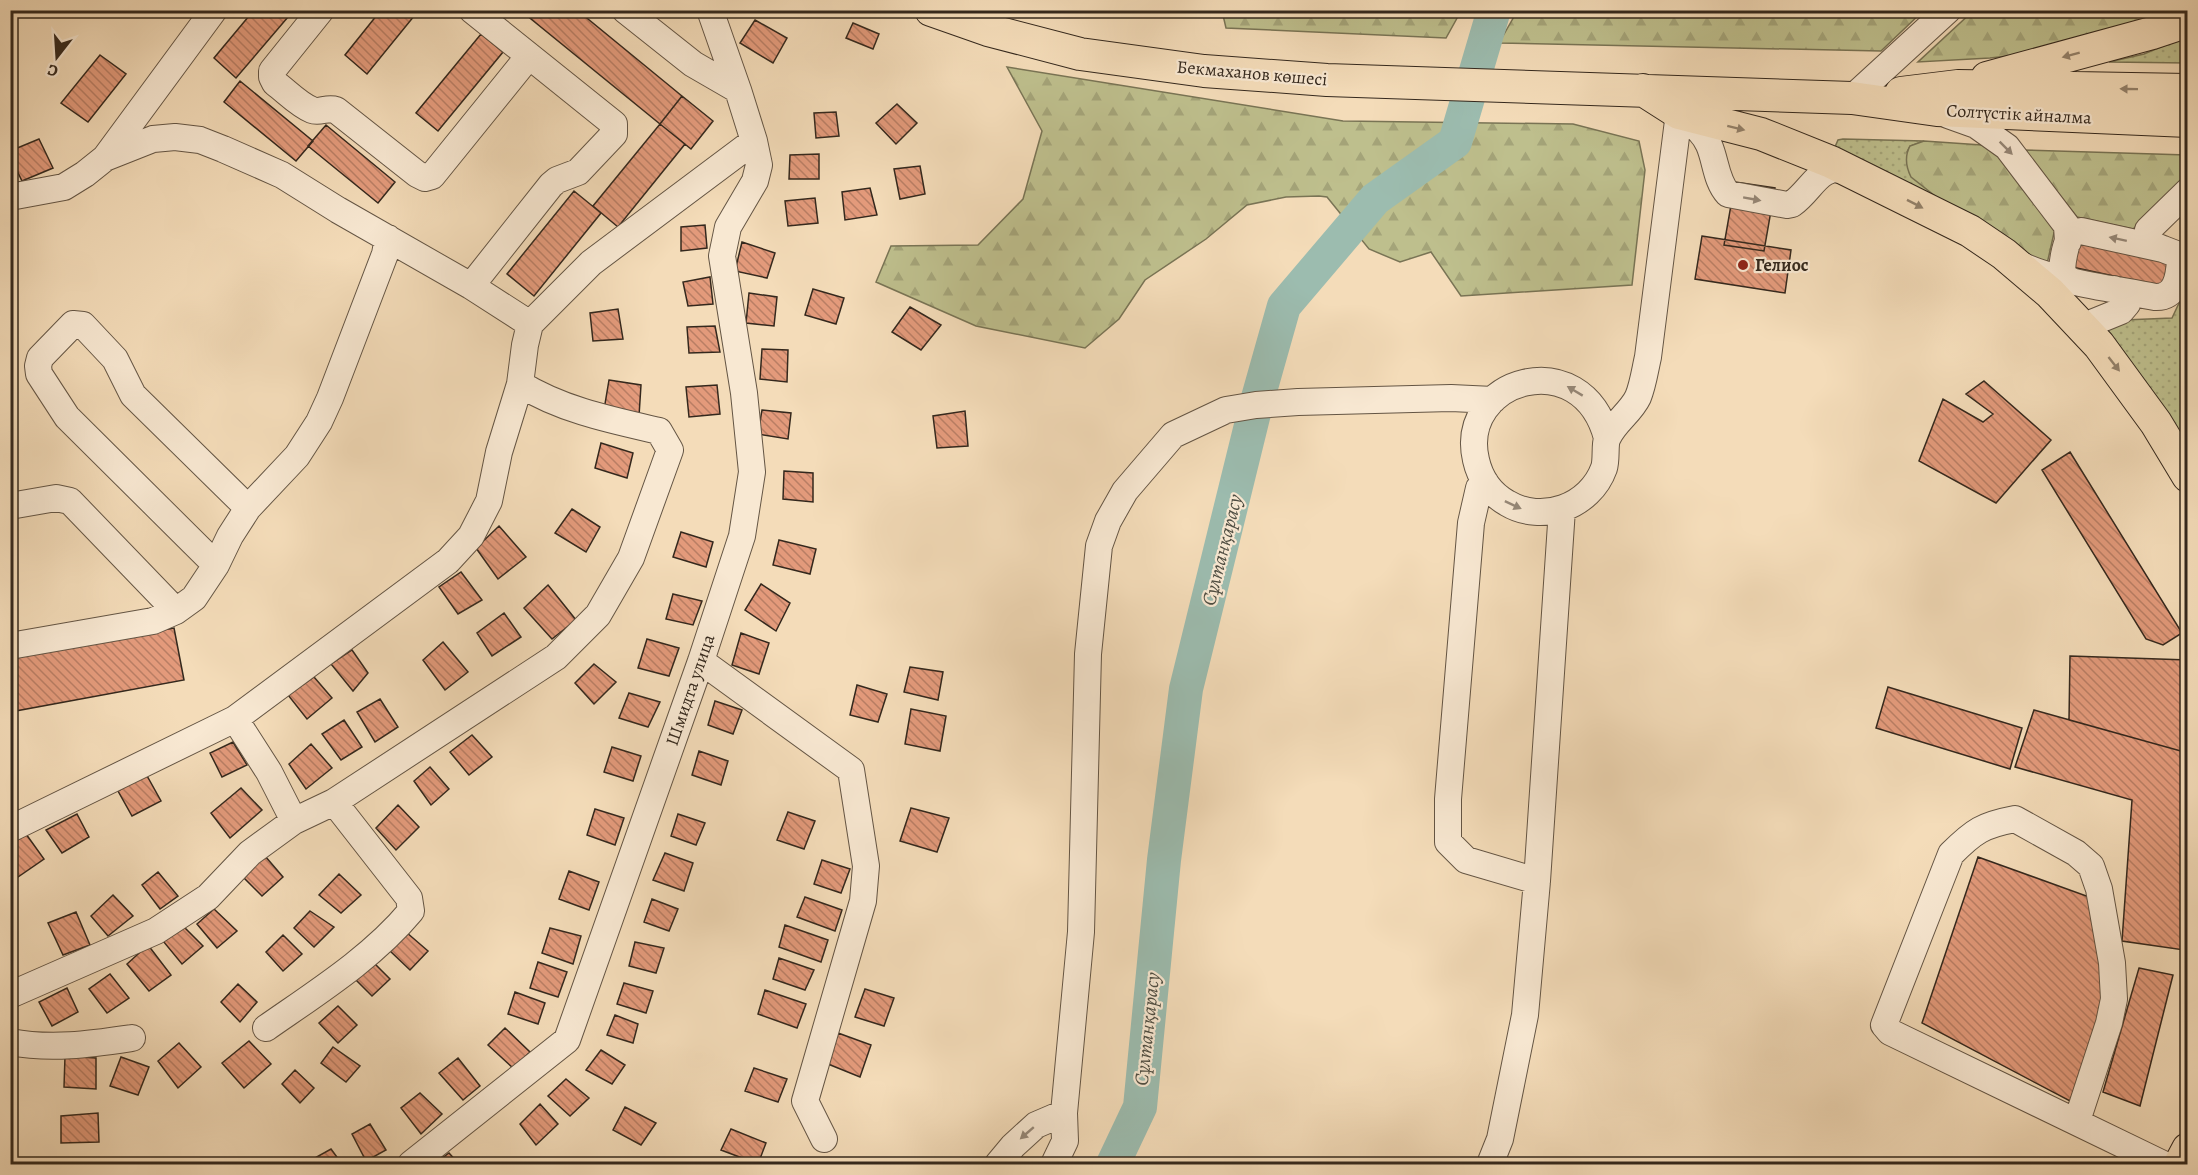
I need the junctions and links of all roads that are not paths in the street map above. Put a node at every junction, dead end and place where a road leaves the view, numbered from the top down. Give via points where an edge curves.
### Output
1 (214, 10) edge
2 (321, 10) edge
3 (472, 10) edge
4 (625, 10) edge
5 (710, 10) edge
6 (931, 10) edge
7 (1947, 10) edge
8 (2187, 21) edge
9 (530, 56) junction
10 (1958, 86) junction
11 (738, 90) junction
12 (2187, 90) edge
13 (1852, 98) junction
14 (1683, 102) junction
15 (1937, 110) junction
16 (2187, 121) edge
17 (754, 141) junction
18 (105, 158) junction
19 (1849, 171) junction
20 (2187, 191) edge
21 (10, 197) edge
22 (388, 238) junction
23 (2068, 242) junction
24 (2163, 249) junction
25 (2004, 254) junction
26 (2070, 280) junction
27 (471, 286) junction
28 (2114, 289) junction
29 (530, 324) junction
30 (2093, 338) junction
31 (520, 384) junction
32 (1493, 400) junction
33 (1607, 438) junction
34 (2187, 476) edge
35 (1485, 482) junction
36 (10, 506) edge
37 (248, 508) junction
38 (1562, 509) junction
39 (216, 565) junction
40 (176, 611) junction
41 (10, 646) edge
42 (701, 661) junction
43 (235, 719) junction
44 (334, 801) junction
45 (294, 821) junction
46 (10, 829) edge
47 (1537, 880) junction
48 (10, 995) edge
49 (266, 1028) dead end
50 (132, 1038) dead end
51 (10, 1042) edge
52 (1064, 1113) junction
53 (2077, 1121) junction
54 (824, 1139) dead end
55 (2187, 1151) edge
56 (411, 1164) edge
57 (998, 1164) edge
58 (1054, 1164) edge
59 (1490, 1164) edge
60 (2163, 1164) edge
61 (2180, 1164) edge

1 - 18 street
2 - 9 street via 272,71 275,83 308,109 336,110 425,178 432,176
3 - 9 street
4 - 11 street via 693,64
5 - 11 street, Шмидта улица
6 - 14 main road, Бекмаханов көшесі via 988,30 1080,54 1204,71 1327,80 1642,90
7 - 13 street
8 -> 10 main road
9 - 27 street via 614,124 614,134 578,172 551,185
12 -> 10 main road, Солтүстік айналма
10 - 13 main road, Солтүстік айналма
11 - 17 street, Шмидта улица
13 - 14 main road, Солтүстік айналма
13 - 15 main road, Солтүстік айналма
14 -> 19 main road
14 -> 19 street via 1709,145 1728,194 1787,205 1828,170
14 - 33 street via 1648,357 1638,397
15 - 16 main road, Солтүстік айналма
15 -> 23 street via 1976,125 2007,147 2067,226
17 - 29 street via 591,263
17 - 42 street, Шмидта улица via 759,165 755,181 728,227 722,256 752,472 742,536
18 - 21 street via 64,187
18 - 22 street via 153,139 175,136 200,140 282,175
19 -> 25 main road via 1970,231
20 - 24 street via 2148,230 2149,241
22 - 27 street
22 - 37 street via 319,422 297,456
24 -> 23 street via 2081,231 2070,235
23 - 26 street via 2061,272
24 - 28 street via 2180,260 2175,285 2168,295 2156,297
25 - 26 street via 2035,271
25 - 30 main road via 2050,293
26 - 28 street
27 - 29 street
28 - 30 street via 2125,295 2127,304 2121,311 2094,322 2089,330
29 - 31 street
30 -> 34 main road via 2156,423
31 - 43 street via 489,501 471,536 448,561
31 - 44 street via 540,396 601,417 659,431 670,450 631,558 598,615 556,657
33 -> 32 street via 1587,399 1562,384 1518,384
32 - 35 street via 1474,439 1478,468
32 - 52 street via 1298,402 1226,410 1173,435 1125,491 1099,546 1088,654 1081,932
33 - 38 street via 1604,468 1597,481 1588,493
35 -> 38 street via 1500,498 1519,509
35 - 47 street via 1479,488 1472,523 1448,842 1466,860
36 - 40 street via 56,498 70,501
37 - 39 street
37 - 39 street via 133,395 115,359 83,325 73,324 40,358 39,374 67,417
38 - 47 street
39 - 40 street via 194,598
40 - 41 street via 153,621
42 - 54 street via 851,770 866,866 863,901 805,1101
42 - 56 street, Шмидта улица via 567,1040
43 - 45 street
43 - 46 street
44 - 45 street
44 - 49 street via 409,898 411,911 393,932
45 - 48 street via 250,853 208,897 156,931
47 - 59 street via 1526,1015 1500,1139
50 - 51 street via 75,1046
52 -> 57 street via 1036,1125
52 - 58 street via 1065,1141
53 - 53 street via 1890,1032 1884,1025 1951,854 1968,837 1990,824 2015,819 2076,853 2091,866 2099,889 2114,999
53 - 60 street
55 - 61 main road

